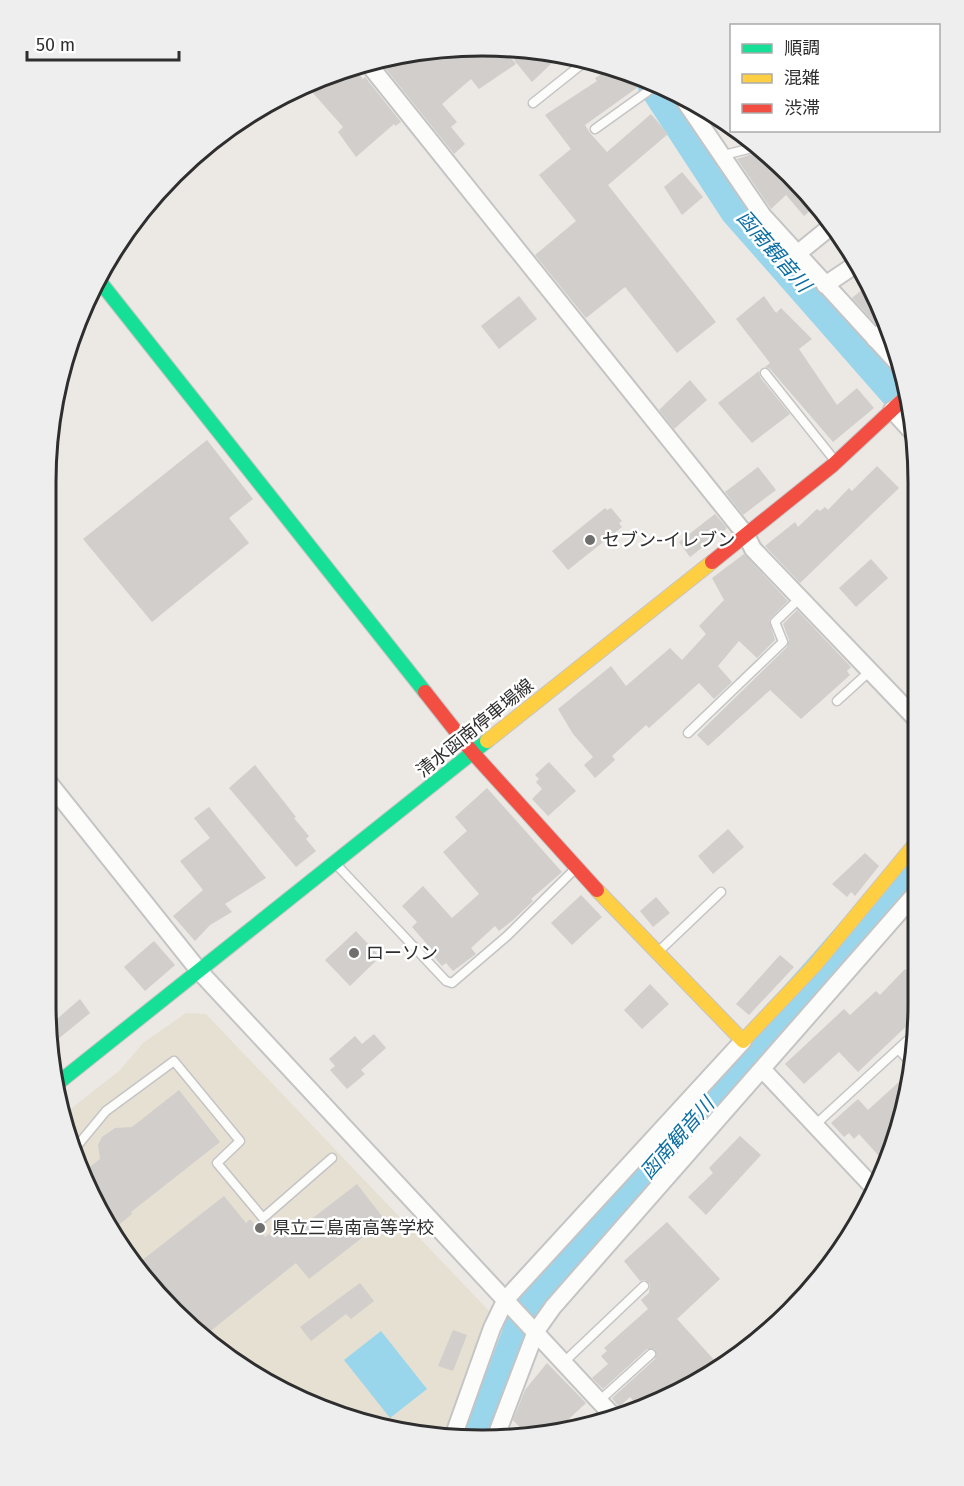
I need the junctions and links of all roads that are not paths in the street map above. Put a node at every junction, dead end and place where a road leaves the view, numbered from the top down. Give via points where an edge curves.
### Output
1 (578, 67) edge
2 (373, 70) edge
3 (649, 90) edge
4 (533, 103) dead end
5 (693, 112) edge
6 (595, 129) dead end
7 (748, 149) edge
8 (720, 156) junction
9 (826, 230) edge
10 (797, 254) junction
11 (850, 268) edge
12 (825, 285) junction
13 (103, 286) edge
14 (881, 333) edge
15 (875, 339) junction
16 (888, 353) edge
17 (765, 373) dead end
18 (901, 402) edge
19 (894, 409) junction
20 (904, 422) edge
21 (836, 463) junction
22 (746, 535) junction
23 (800, 598) junction
24 (870, 671) junction
25 (837, 701) dead end
26 (908, 711) edge
27 (688, 733) dead end
28 (473, 753) junction
29 (56, 792) edge
30 (908, 860) edge
31 (335, 863) junction
32 (577, 868) junction
33 (721, 892) dead end
34 (908, 908) edge
35 (659, 951) junction
36 (200, 972) junction
37 (743, 1041) junction
38 (907, 1041) edge
39 (898, 1049) junction
40 (905, 1057) edge
41 (763, 1070) junction
42 (63, 1079) edge
43 (815, 1125) junction
44 (79, 1144) edge
45 (332, 1158) dead end
46 (869, 1183) edge
47 (644, 1286) dead end
48 (506, 1299) junction
49 (536, 1331) junction
50 (651, 1354) dead end
51 (564, 1362) junction
52 (600, 1401) junction
53 (609, 1411) edge
54 (456, 1430) edge
55 (498, 1430) edge

1 - 4 lane
2 - 22 street
3 - 6 lane
5 - 8 street
7 - 8 lane
8 - 10 street via 763,216
9 - 10 street
10 - 12 street
11 - 12 street
12 - 15 street
13 - 28 street
14 - 15 street
15 - 16 street
17 - 21 lane
18 - 19 street, 清水函南停車場線
19 - 20 street
19 - 21 street, 清水函南停車場線
21 - 22 street, 清水函南停車場線
22 - 23 street via 753,549
22 - 28 street, 清水函南停車場線
23 - 24 street
23 - 27 lane via 775,622 783,642
24 - 25 lane
24 - 26 street
28 - 31 street, 清水函南停車場線
28 - 32 street
29 - 36 street
30 - 37 street
31 - 32 lane via 452,983
31 - 36 street, 清水函南停車場線
32 - 35 street
33 - 35 lane
34 - 41 street
35 - 37 street
36 - 42 street, 清水函南停車場線
36 - 48 street
37 - 48 street
38 - 39 lane
39 - 40 lane
39 - 43 lane
41 - 43 street
41 - 49 street
43 - 46 street
44 - 45 lane via 106,1111 174,1061 240,1141 217,1163 263,1218
47 - 51 lane
48 - 49 street
48 - 54 street
49 - 51 street
49 - 55 street
50 - 52 lane
51 - 52 street
52 - 53 street

